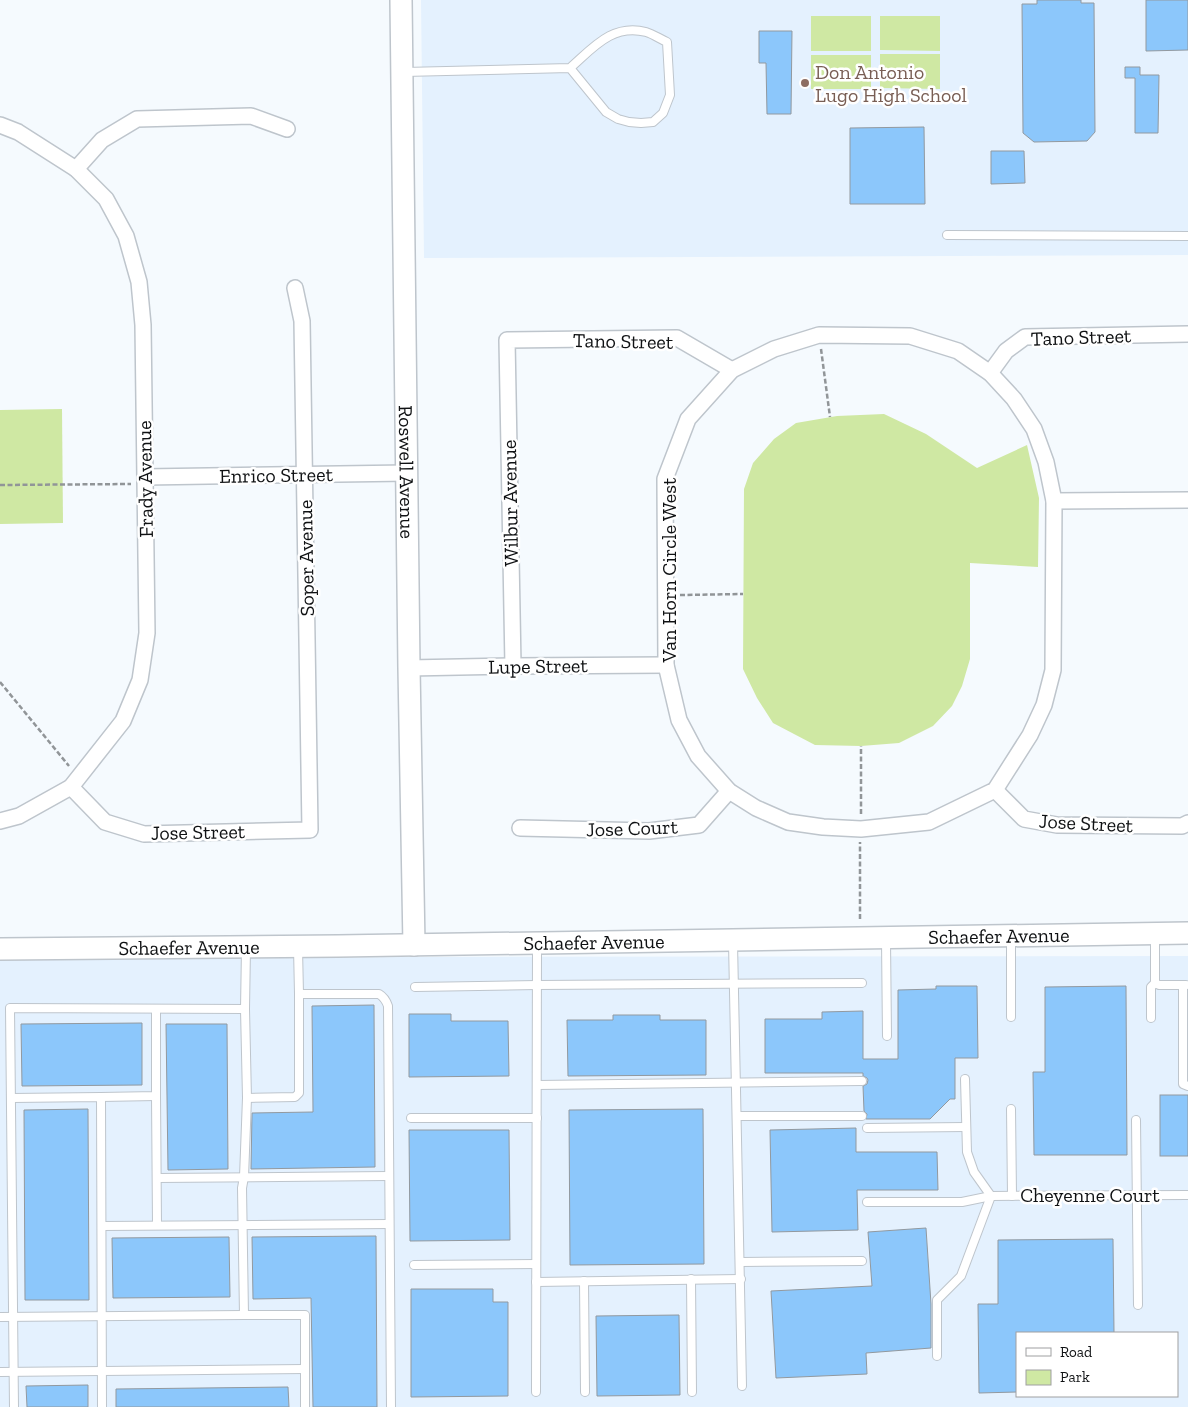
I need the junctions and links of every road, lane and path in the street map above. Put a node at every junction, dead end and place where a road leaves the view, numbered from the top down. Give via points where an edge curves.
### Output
1 (401, 0) edge
2 (570, 68) junction
3 (402, 72) junction
4 (0, 125) edge
5 (287, 129) dead end
6 (76, 169) junction
7 (947, 235) dead end
8 (1188, 236) edge
9 (295, 288) dead end
10 (1188, 334) edge
11 (819, 335) junction
12 (507, 340) joint
13 (732, 370) junction
14 (990, 373) junction
15 (830, 417) dead end
16 (408, 474) junction
17 (304, 475) junction
18 (145, 480) junction
19 (0, 485) edge
20 (1188, 500) edge
21 (1054, 501) junction
22 (743, 594) dead end
23 (666, 595) junction
24 (666, 665) junction
25 (513, 666) junction
26 (409, 668) junction
27 (0, 682) edge
28 (75, 782) junction
29 (995, 790) junction
30 (729, 791) junction
31 (0, 821) edge
32 (1188, 823) edge
33 (520, 828) dead end
34 (310, 830) joint
35 (1156, 934) junction
36 (1188, 934) edge
37 (1011, 936) junction
38 (886, 938) junction
39 (733, 940) junction
40 (537, 943) junction
41 (414, 945) junction
42 (246, 946) junction
43 (298, 946) junction
44 (0, 949) edge
45 (862, 983) dead end
46 (1156, 983) junction
47 (734, 984) junction
48 (537, 985) junction
49 (1186, 985) edge
50 (414, 988) dead end
51 (299, 994) junction
52 (245, 1009) junction
53 (156, 1010) junction
54 (1011, 1017) dead end
55 (1152, 1018) dead end
56 (887, 1036) dead end
57 (965, 1079) dead end
58 (862, 1080) dead end
59 (736, 1082) junction
60 (537, 1085) junction
61 (1188, 1086) edge
62 (156, 1096) junction
63 (101, 1097) junction
64 (12, 1098) junction
65 (247, 1098) junction
66 (1011, 1109) dead end
67 (737, 1116) junction
68 (862, 1116) dead end
69 (411, 1118) dead end
70 (537, 1118) junction
71 (1136, 1120) dead end
72 (966, 1127) junction
73 (867, 1128) dead end
74 (389, 1176) junction
75 (244, 1177) junction
76 (156, 1178) junction
77 (1136, 1195) junction
78 (1188, 1195) edge
79 (991, 1196) junction
80 (1012, 1196) junction
81 (867, 1202) dead end
82 (389, 1224) junction
83 (242, 1225) junction
84 (102, 1226) junction
85 (157, 1226) junction
86 (862, 1261) dead end
87 (740, 1262) junction
88 (536, 1264) junction
89 (414, 1265) dead end
90 (741, 1278) junction
91 (691, 1279) junction
92 (584, 1281) junction
93 (536, 1282) junction
94 (1138, 1304) dead end
95 (244, 1315) junction
96 (101, 1316) junction
97 (0, 1317) edge
98 (14, 1317) junction
99 (938, 1356) dead end
100 (305, 1369) junction
101 (102, 1371) junction
102 (0, 1372) edge
103 (14, 1372) junction
104 (742, 1386) dead end
105 (536, 1392) dead end
106 (586, 1392) dead end
107 (692, 1392) dead end
108 (14, 1407) edge
109 (102, 1407) edge
110 (305, 1407) edge
111 (391, 1407) edge

1 - 3 main road, Roswell Avenue
2 - 2 lane via 606,112 629,122 652,122 663,113 670,95 667,42 646,32 627,29 605,38
2 - 3 lane
3 - 16 main road, Roswell Avenue
4 - 6 street, Frady Avenue via 18,132
5 - 6 street via 251,116 137,119 102,140
6 - 18 street, Frady Avenue via 106,199 126,236 139,282 143,325
7 - 8 lane
9 - 17 street, Soper Avenue via 302,321
10 - 14 street, Tano Street via 1025,337 1006,351
11 - 13 street via 774,349
11 - 14 street via 910,336 958,351
11 - 15 path
12 - 13 street, Tano Street via 677,338
12 - 25 street, Wilbur Avenue
13 - 23 street, Van Horn Circle West via 688,419 665,480
14 - 21 street via 1014,399 1034,429 1046,462
16 - 17 street, Enrico Street
16 - 26 main road, Roswell Avenue
17 - 18 street, Enrico Street
17 - 34 street, Soper Avenue
18 - 19 path
18 - 28 street, Frady Avenue via 146,633 140,680 123,722
20 - 21 street
21 - 29 street via 1053,670 1044,705 1030,735
22 - 23 path
23 - 24 street, Van Horn Circle West
24 - 25 street, Lupe Street
24 - 30 street, Van Horn Circle West via 679,720 698,756
25 - 26 street, Lupe Street
26 - 41 main road, Roswell Avenue
27 - 28 path
28 - 31 street via 19,816
28 - 34 street, Jose Street via 105,822 144,834
29 - 30 street, Van Horn Circle West via 929,822 860,829 788,822
29 - 32 street, Jose Street via 1024,819 1058,825 1182,826
30 - 33 street, Jose Court via 699,825 649,831
35 - 36 main road, Schaefer Avenue
35 - 37 main road, Schaefer Avenue
35 - 46 lane
37 - 38 main road, Schaefer Avenue
37 - 54 lane
38 - 39 main road, Schaefer Avenue
38 - 56 lane
39 - 40 main road, Schaefer Avenue
39 - 47 lane
40 - 41 main road, Schaefer Avenue
40 - 48 lane
41 - 43 main road, Schaefer Avenue
42 - 43 main road, Schaefer Avenue
42 - 44 main road, Schaefer Avenue
42 - 52 lane
43 - 51 lane
45 - 47 lane
46 - 49 lane via 1159,986
46 - 55 lane via 1151,987
47 - 48 lane
47 - 59 lane
48 - 50 lane
48 - 60 lane
49 - 61 lane via 1183,1084
51 - 65 lane via 299,1093 295,1097
51 - 74 lane via 378,994 386,1001
52 - 53 lane
52 - 65 lane
53 - 62 lane
53 - 64 lane via 10,1008
57 - 72 lane
58 - 59 lane
59 - 60 lane
59 - 67 lane
60 - 70 lane
62 - 63 lane
62 - 76 lane
63 - 64 lane
63 - 84 lane
64 - 98 lane
65 - 75 lane
66 - 80 lane
67 - 68 lane
67 - 87 lane
69 - 70 lane
70 - 88 lane
71 - 77 lane
72 - 73 lane
72 - 79 lane via 966,1148 974,1172
74 - 75 lane
74 - 82 lane
75 - 76 lane
75 - 83 lane
76 - 85 lane
77 - 78 lane, Cheyenne Court
77 - 80 lane, Cheyenne Court
77 - 94 lane
79 - 80 lane, Cheyenne Court
79 - 81 lane, Cheyenne Court via 962,1202
79 - 99 lane via 961,1276 938,1300
82 - 83 lane
82 - 111 lane
83 - 85 lane
83 - 95 lane
84 - 85 lane
84 - 96 lane
86 - 87 lane
87 - 90 lane
88 - 89 lane
88 - 93 lane
90 - 91 lane
90 - 104 lane
91 - 92 lane
91 - 107 lane
92 - 93 lane
92 - 106 lane
93 - 105 lane
95 - 96 lane
95 - 100 lane via 305,1315
96 - 98 lane
96 - 101 lane
97 - 98 lane
98 - 103 lane
100 - 101 lane
100 - 110 lane
101 - 103 lane
101 - 109 lane
102 - 103 lane
103 - 108 lane

